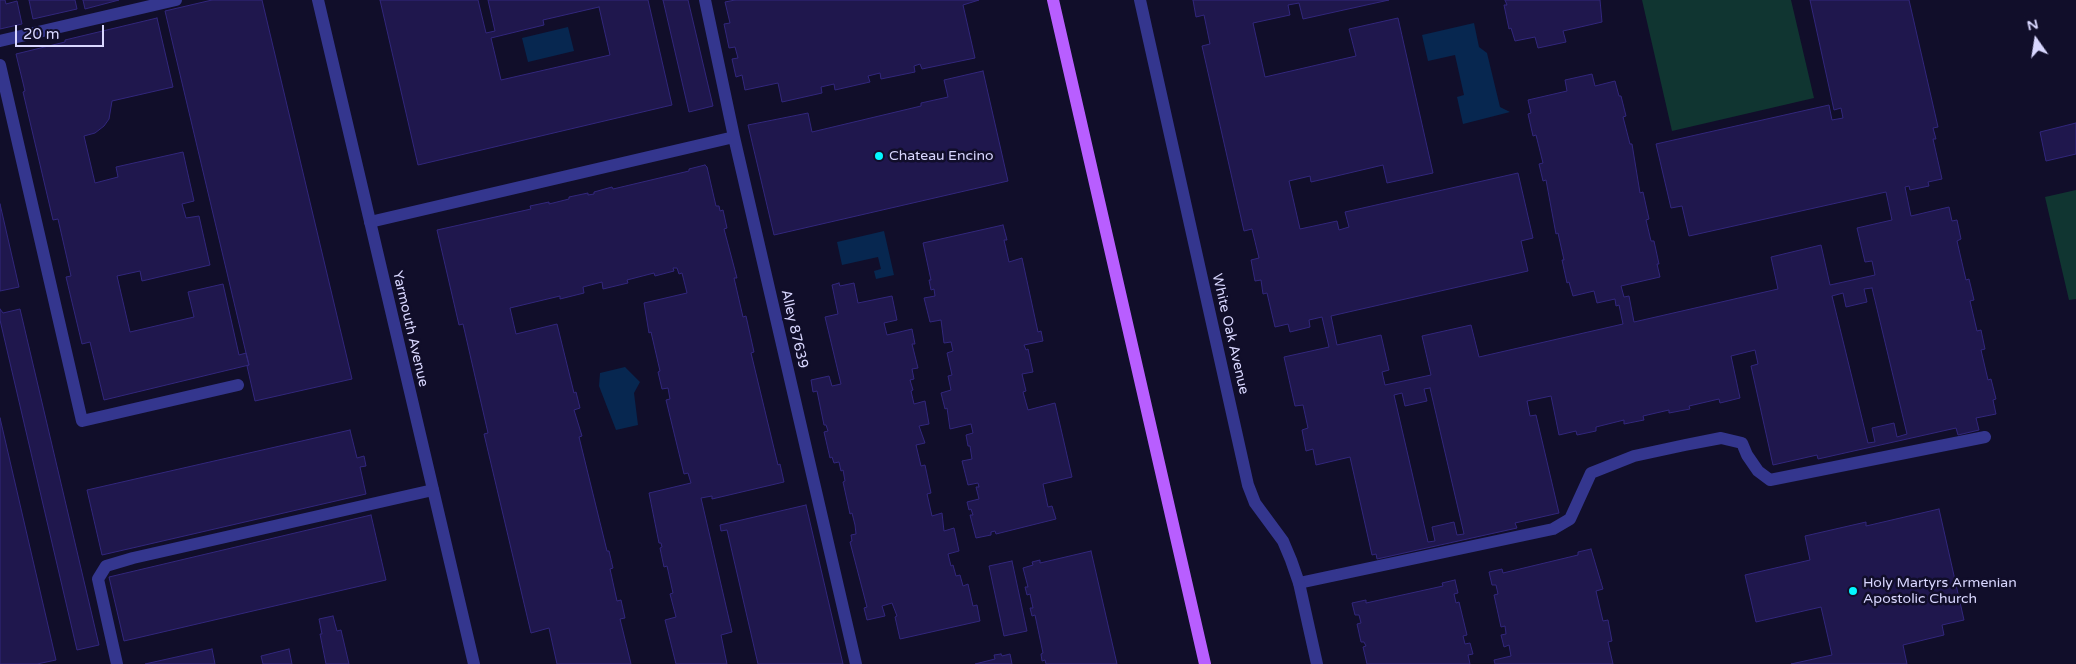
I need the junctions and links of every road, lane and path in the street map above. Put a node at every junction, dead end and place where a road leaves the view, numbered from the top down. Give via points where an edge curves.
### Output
1 (176, 0) edge
2 (318, 0) edge
3 (705, 0) edge
4 (1053, 0) edge
5 (1140, 0) edge
6 (0, 41) edge
7 (0, 65) edge
8 (734, 137) junction
9 (370, 222) junction
10 (238, 385) dead end
11 (1985, 437) dead end
12 (433, 490) junction
13 (1299, 583) junction
14 (117, 664) edge
15 (474, 664) edge
16 (856, 664) edge
17 (1205, 664) edge
18 (1317, 664) edge

1 - 6 street
2 - 9 street, Yarmouth Avenue
3 - 8 street, Alley 87639
4 - 17 main road
5 - 13 street, White Oak Avenue via 1248,485 1255,503 1283,541
7 - 10 street via 82,421
8 - 9 street
8 - 16 street, Alley 87639
9 - 12 street, Yarmouth Avenue
11 - 13 street via 1770,480 1758,471 1742,443 1721,438 1685,445 1634,456 1591,473 1570,519 1553,529
12 - 14 street via 106,566 98,578
12 - 15 street, Yarmouth Avenue
13 - 18 street, White Oak Avenue

